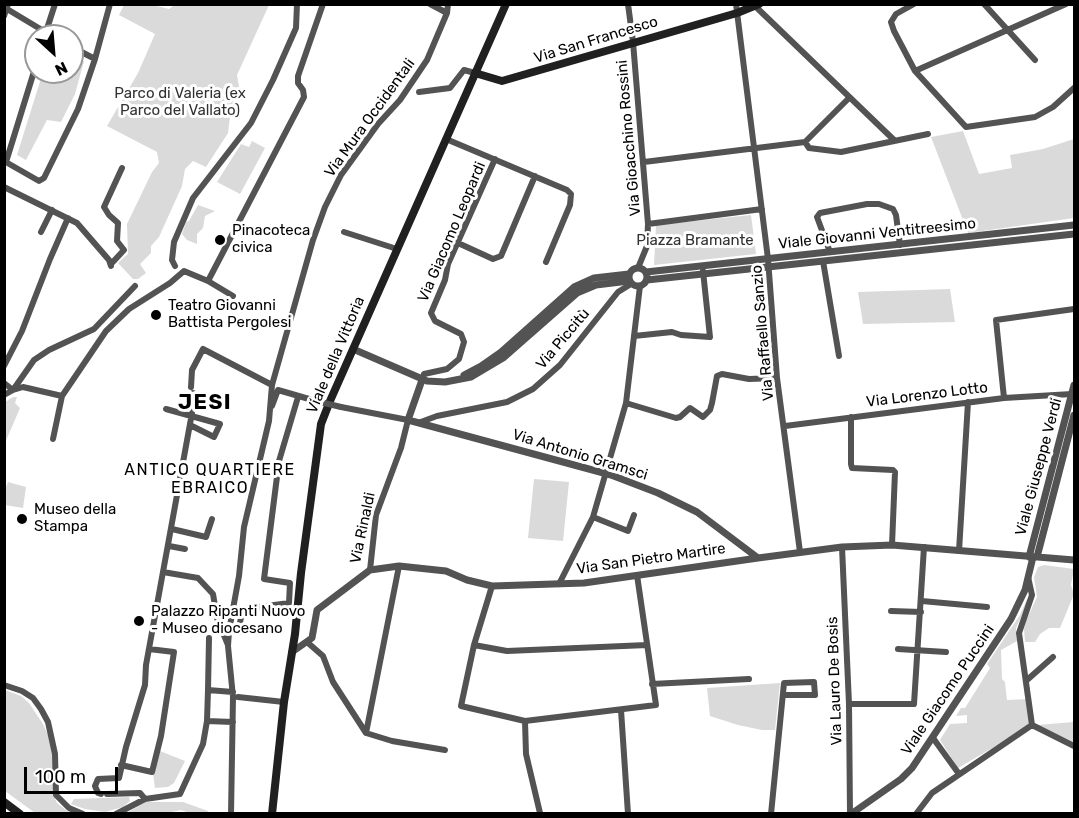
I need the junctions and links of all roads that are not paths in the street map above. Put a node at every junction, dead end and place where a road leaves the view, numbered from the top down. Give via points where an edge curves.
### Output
1 (55, 4) edge
2 (110, 4) edge
3 (297, 4) edge
4 (323, 4) edge
5 (430, 4) edge
6 (448, 4) edge
7 (506, 4) edge
8 (628, 4) edge
9 (914, 4) edge
10 (984, 4) edge
11 (1066, 4) edge
12 (757, 5) edge
13 (7, 7) edge
14 (736, 8) edge
15 (447, 13) junction
16 (4, 16) edge
17 (32, 24) edge
18 (50, 24) edge
19 (1008, 30) junction
20 (633, 42) junction
21 (84, 53) edge
22 (95, 59) junction
23 (1035, 60) dead end
24 (915, 71) junction
25 (475, 73) junction
26 (30, 84) edge
27 (1074, 88) edge
28 (419, 92) dead end
29 (849, 98) junction
30 (928, 135) dead end
31 (446, 139) junction
32 (894, 140) junction
33 (805, 142) junction
34 (754, 148) junction
35 (495, 159) junction
36 (5, 162) edge
37 (644, 162) junction
38 (122, 168) dead end
39 (535, 176) junction
40 (4, 187) edge
41 (762, 209) junction
42 (52, 210) junction
43 (68, 218) junction
44 (648, 224) junction
45 (1074, 225) edge
46 (41, 232) dead end
47 (344, 232) dead end
48 (1074, 234) edge
49 (458, 243) junction
50 (900, 245) junction
51 (397, 249) junction
52 (830, 252) junction
53 (823, 261) junction
54 (546, 262) dead end
55 (768, 263) junction
56 (178, 267) junction
57 (638, 268) junction
58 (703, 270) junction
59 (646, 276) junction
60 (630, 280) junction
61 (208, 281) junction
62 (135, 286) dead end
63 (640, 286) junction
64 (233, 296) dead end
65 (1074, 309) edge
66 (634, 336) junction
67 (353, 349) junction
68 (839, 356) dead end
69 (4, 366) edge
70 (423, 377) junction
71 (777, 378) junction
72 (4, 383) edge
73 (272, 385) junction
74 (1074, 385) edge
75 (12, 390) junction
76 (1072, 393) junction
77 (4, 395) edge
78 (62, 396) junction
79 (298, 397) junction
80 (1004, 398) junction
81 (968, 402) junction
82 (626, 403) junction
83 (270, 409) junction
84 (166, 410) dead end
85 (192, 412) junction
86 (437, 416) junction
87 (1074, 416) edge
88 (850, 417) junction
89 (408, 420) junction
90 (417, 423) junction
91 (785, 426) junction
92 (190, 428) junction
93 (435, 428) junction
94 (53, 439) dead end
95 (605, 473) junction
96 (634, 515) dead end
97 (593, 517) junction
98 (212, 519) dead end
99 (172, 529) junction
100 (892, 545) junction
101 (169, 546) junction
102 (842, 547) junction
103 (924, 547) junction
104 (185, 549) dead end
105 (959, 551) junction
106 (800, 552) junction
107 (1033, 557) junction
108 (758, 558) junction
109 (1074, 560) edge
110 (399, 566) junction
111 (164, 570) junction
112 (370, 570) junction
113 (637, 575) junction
114 (1028, 577) junction
115 (559, 584) junction
116 (492, 586) junction
117 (922, 601) junction
118 (987, 607) dead end
119 (891, 611) dead end
120 (921, 612) junction
121 (229, 631) junction
122 (238, 632) junction
123 (265, 632) dead end
124 (209, 638) dead end
125 (307, 642) junction
126 (474, 645) junction
127 (647, 645) junction
128 (228, 646) junction
129 (149, 650) junction
130 (898, 650) dead end
131 (918, 650) junction
132 (292, 652) junction
133 (946, 652) dead end
134 (1053, 657) dead end
135 (749, 679) dead end
136 (1027, 680) junction
137 (652, 684) junction
138 (4, 685) edge
139 (208, 690) junction
140 (235, 695) junction
141 (783, 695) junction
142 (284, 702) junction
143 (849, 704) junction
144 (621, 710) junction
145 (207, 721) junction
146 (525, 721) junction
147 (232, 722) junction
148 (1032, 726) junction
149 (366, 733) junction
150 (933, 738) junction
151 (1074, 746) edge
152 (445, 750) dead end
153 (121, 765) junction
154 (959, 774) junction
155 (145, 799) junction
156 (4, 802) edge
157 (20, 813) edge
158 (83, 813) edge
159 (116, 813) edge
160 (233, 813) edge
161 (272, 813) edge
162 (540, 813) edge
163 (628, 813) edge
164 (771, 813) edge
165 (851, 813) edge
166 (916, 813) edge

1 - 18 street
2 - 22 street
3 - 56 street via 296,28 250,123 193,198 174,242
4 - 61 street via 298,76 304,97
5 - 15 street
6 - 15 street, Via Mura Occidentali
7 - 25 main road, Viale della Vittoria
8 - 20 street, Via Gioacchino Rossini
9 - 24 street via 896,14 891,22
10 - 19 street
11 - 19 street
12 - 14 main road, Via San Francesco
12 - 29 street
13 - 16 street
13 - 17 street
14 - 20 main road, Via San Francesco
14 - 34 street, Via Raffaello Sanzio
15 - 73 street, Via Mura Occidentali via 427,60 341,175 325,207
19 - 23 street
19 - 24 street
20 - 25 main road, Via San Francesco via 502,81
20 - 37 street, Via Gioacchino Rossini
21 - 22 street
22 - 36 street via 78,109 44,178 39,181
24 - 27 street via 966,127 1035,117
25 - 28 street via 464,69 450,88
25 - 31 main road, Viale della Vittoria
26 - 36 street
29 - 32 street
29 - 33 street
30 - 32 street
31 - 35 street
31 - 51 main road, Viale della Vittoria
32 - 33 street via 841,152 809,148
33 - 34 street
34 - 37 street
34 - 41 street, Via Raffaello Sanzio
35 - 39 street
35 - 49 street, Via Giacomo Leopardi
37 - 44 street, Via Gioacchino Rossini
38 - 43 street via 104,207 118,223 117,241 124,250 111,265 77,223
39 - 49 street via 501,256 493,260
39 - 54 street via 567,190 572,198
40 - 42 street
41 - 44 street
41 - 55 street, Via Raffaello Sanzio
42 - 43 street
42 - 46 street
43 - 69 street
44 - 57 street, Via Gioacchino Rossini via 647,246
45 - 50 street, Viale Giovanni Ventitreesimo
47 - 51 street
48 - 53 street, Viale Giovanni Ventitreesimo
49 - 70 street, Via Giacomo Leopardi via 431,313 435,321 461,334 464,342 454,365
50 - 52 street, Viale Giovanni Ventitreesimo
50 - 52 street via 893,208 867,204 820,213 817,217
51 - 67 main road, Viale della Vittoria
52 - 55 street, Viale Giovanni Ventitreesimo
53 - 55 street, Viale Giovanni Ventitreesimo
53 - 68 street
55 - 58 street, Viale Giovanni Ventitreesimo
55 - 71 street, Via Raffaello Sanzio
56 - 61 street
56 - 78 street via 162,289 139,301 106,331
57 - 59 street
57 - 60 street via 633,270
58 - 59 street, Viale Giovanni Ventitreesimo
58 - 66 street via 710,337 672,332
59 - 63 street
60 - 63 street
60 - 70 street via 596,285 577,293 494,365 471,377 437,382
60 - 86 street, Via Piccitù via 560,365 533,389 507,402
61 - 64 street
62 - 75 street via 94,329 34,360
63 - 66 street
65 - 80 street via 996,320
66 - 82 street
67 - 70 street
67 - 132 main road, Viale della Vittoria via 321,424
70 - 89 street, Via Rinaldi
71 - 82 street via 717,376 710,410 703,417 690,408 676,418
71 - 91 street, Via Raffaello Sanzio
72 - 75 street
73 - 83 street, Via Mura Occidentali
73 - 85 street via 203,349 192,370
74 - 76 street, Viale Giuseppe Verdi
75 - 77 street
75 - 78 street via 23,387
76 - 80 street, Via Lorenzo Lotto
76 - 107 street, Viale Giuseppe Verdi
78 - 94 street
79 - 83 street, Via Antonio Gramsci via 278,390
79 - 89 street, Via Antonio Gramsci, bridge
79 - 122 street via 279,461 264,579 290,583 289,603 245,609
80 - 81 street, Via Lorenzo Lotto
81 - 88 street, Via Lorenzo Lotto
81 - 105 street
82 - 95 street
83 - 121 street via 244,527
84 - 85 street
85 - 92 street
85 - 92 street via 220,424 214,437
86 - 90 street, Via Piccitù
86 - 93 street
87 - 107 street, Viale Giuseppe Verdi
88 - 91 street, Via Lorenzo Lotto
88 - 100 street via 852,468 895,472
89 - 90 street, Via Antonio Gramsci
89 - 112 street, Via Rinaldi via 376,515
90 - 93 street, Via Antonio Gramsci
91 - 106 street, Via Raffaello Sanzio
92 - 99 street
93 - 95 street, Via Antonio Gramsci
95 - 97 street
95 - 108 street, Via Antonio Gramsci via 697,512
96 - 97 street via 628,531
97 - 115 street
98 - 99 street via 206,537
99 - 101 street
100 - 102 street
100 - 103 street
101 - 104 street
101 - 111 street
102 - 106 street
102 - 143 street, Via Lauro De Bosis
103 - 105 street
103 - 117 street
105 - 107 street
106 - 108 street
107 - 109 street
107 - 114 street, Viale Giacomo Puccini
108 - 113 street, Via San Pietro Martire
110 - 112 street, Via San Pietro Martire
110 - 116 street, Via San Pietro Martire via 446,571
110 - 149 street
111 - 128 street via 198,578 213,594
111 - 129 street
112 - 125 street, Via Rinaldi via 317,610 312,638
113 - 115 street, Via San Pietro Martire
113 - 127 street
114 - 136 street via 1032,596 1019,633
114 - 150 street, Viale Giacomo Puccini via 1011,620
115 - 116 street, Via San Pietro Martire
116 - 126 street
117 - 118 street
117 - 120 street
119 - 120 street
120 - 131 street
121 - 122 street
121 - 128 street
122 - 123 street
124 - 139 street
125 - 132 street
125 - 149 street via 323,656 333,682
126 - 127 street via 507,651
126 - 146 street via 461,706
127 - 137 street
128 - 140 street
129 - 153 street via 145,685
129 - 153 street via 174,652 162,736 152,772
130 - 131 street
131 - 133 street
131 - 143 street via 914,704
132 - 142 main road, Viale della Vittoria
134 - 136 street
135 - 137 street
136 - 148 street
137 - 144 street via 656,705
138 - 158 street via 33,698 41,710 48,722 55,754 56,795 69,808
139 - 140 street
139 - 145 street
140 - 142 street
140 - 147 street
141 - 141 street via 784,683 814,682 815,695
141 - 164 street
142 - 161 main road, Viale della Vittoria
143 - 165 street, Via Lauro De Bosis
144 - 146 street
144 - 163 street
145 - 147 street
145 - 155 street via 203,744 180,794
146 - 162 street via 526,754
147 - 160 street
148 - 151 street
148 - 154 street
149 - 152 street
150 - 154 street
150 - 165 street, Viale Giacomo Puccini via 901,780
153 - 155 street via 119,778 103,777 95,783 96,790 104,794 140,794
154 - 166 street via 932,793
155 - 159 street
156 - 157 main road

